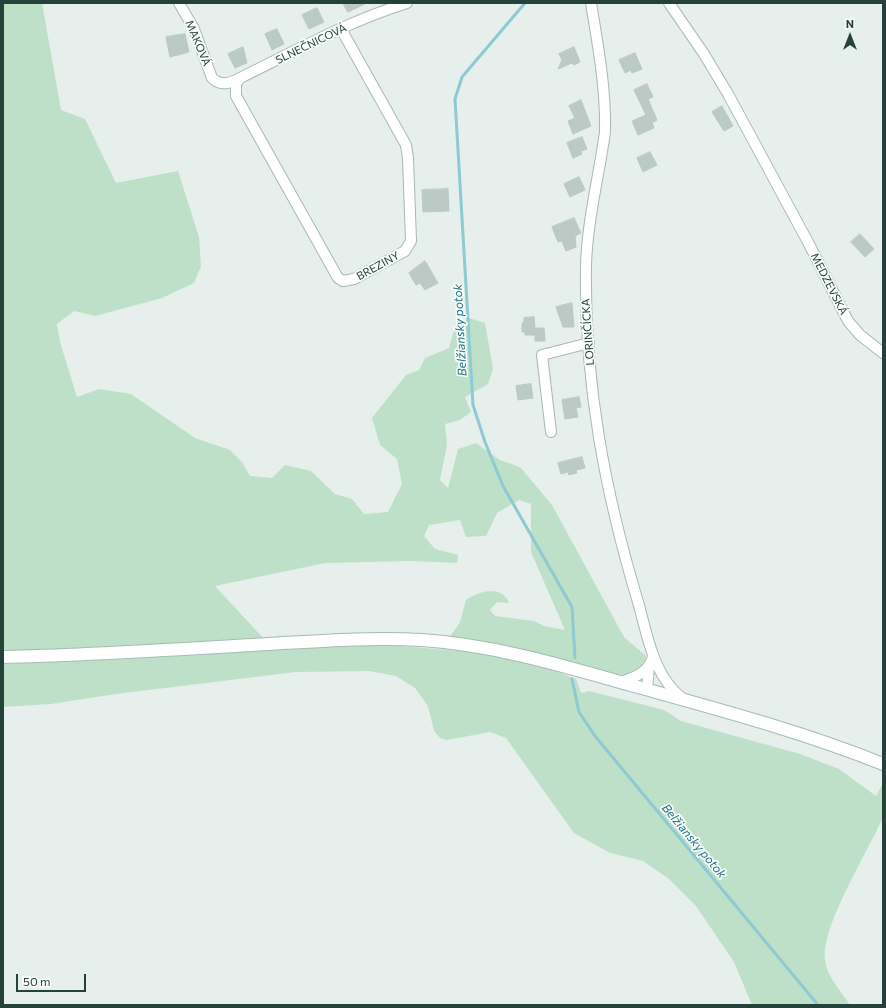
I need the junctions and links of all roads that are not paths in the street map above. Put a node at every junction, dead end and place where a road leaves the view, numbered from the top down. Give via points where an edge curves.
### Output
1 (179, 3) edge
2 (407, 3) edge
3 (591, 3) edge
4 (669, 3) edge
5 (341, 29) junction
6 (240, 78) junction
7 (217, 83) joint
8 (589, 343) junction
9 (883, 353) edge
10 (551, 432) dead end
11 (653, 656) junction
12 (3, 657) edge
13 (649, 666) junction
14 (660, 673) junction
15 (620, 682) junction
16 (651, 691) junction
17 (684, 700) junction
18 (883, 764) edge

1 - 7 street, MAKOVÁ via 194,29 212,78
2 - 5 street, SLNEČNICOVÁ via 386,9
3 - 8 street, LORINČÍCKA via 604,89 605,132 586,264
4 - 9 street, MEDZEVSKÁ via 704,54 809,244 848,321 860,335
5 - 6 street, SLNEČNICOVÁ
5 - 6 street, BREZINY via 406,145 408,158 411,234 409,246 405,251 354,279 343,281 338,278 236,96 236,84
6 - 7 street, SLNEČNICOVÁ via 223,84
8 - 10 street via 542,356
8 - 11 street, LORINČÍCKA via 596,421 608,490
11 - 13 street
11 - 14 street, LORINČÍCKA
12 - 15 main road via 71,656 337,640 419,640 479,646
13 - 15 street via 637,676
13 - 16 street
14 - 16 street
14 - 17 street, LORINČÍCKA via 670,688
15 - 16 main road
16 - 17 main road
17 - 18 main road via 789,730

